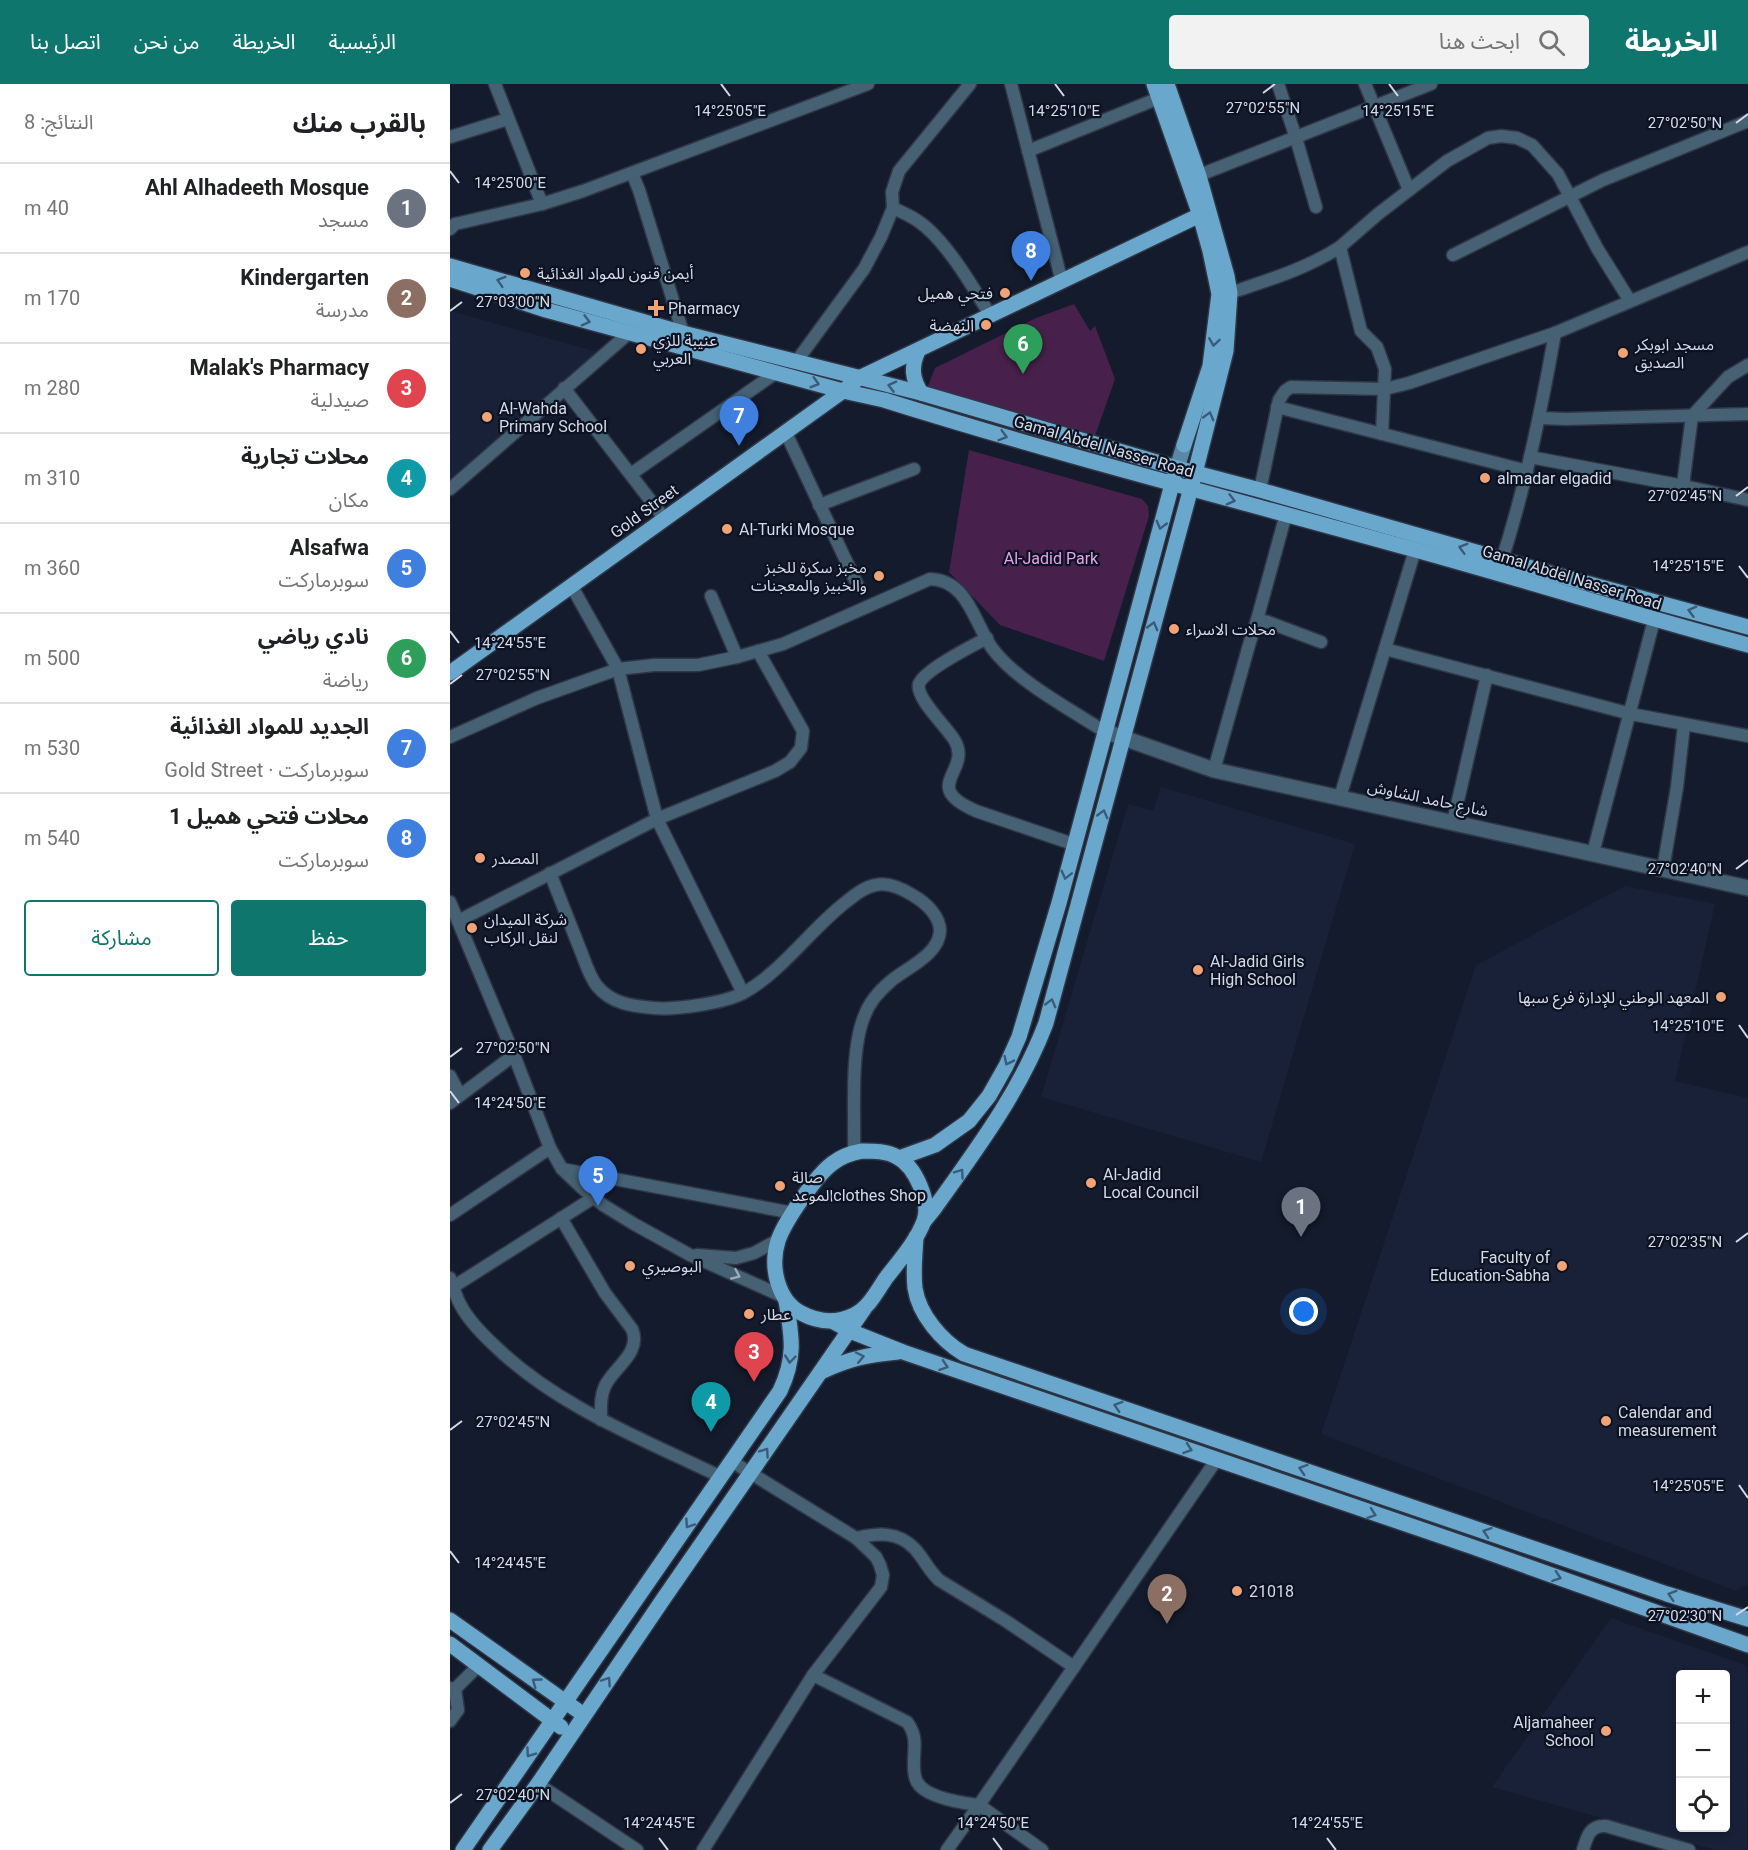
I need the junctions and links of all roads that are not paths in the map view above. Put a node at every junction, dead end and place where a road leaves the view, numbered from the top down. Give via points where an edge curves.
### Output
1 (495, 84) edge
2 (868, 84) edge
3 (970, 84) edge
4 (1011, 84) edge
5 (1167, 84) edge
6 (1278, 84) edge
7 (1365, 84) edge
8 (1431, 84) edge
9 (1157, 91) edge
10 (1375, 107) junction
11 (508, 119) junction
12 (1748, 122) edge
13 (450, 137) edge
14 (1296, 138) junction
15 (1029, 152) junction
16 (632, 173) junction
17 (1194, 177) junction
18 (1409, 190) junction
19 (1570, 196) junction
20 (542, 204) junction
21 (1316, 207) dead end
22 (893, 208) junction
23 (1200, 215) junction
24 (450, 229) edge
25 (1340, 247) junction
26 (1748, 252) edge
27 (1453, 255) dead end
28 (450, 266) edge
29 (450, 279) edge
30 (1062, 282) junction
31 (1224, 294) junction
32 (1630, 302) junction
33 (990, 315) junction
34 (629, 333) junction
35 (683, 333) junction
36 (1555, 333) junction
37 (918, 351) junction
38 (796, 362) junction
39 (1748, 365) edge
40 (777, 372) junction
41 (859, 378) junction
42 (564, 388) junction
43 (1385, 390) junction
44 (843, 391) junction
45 (921, 393) junction
46 (1277, 407) junction
47 (1748, 414) edge
48 (1692, 416) junction
49 (1539, 418) junction
50 (785, 431) junction
51 (1382, 434) junction
52 (1530, 456) junction
53 (1176, 468) junction
54 (914, 469) dead end
55 (1527, 471) junction
56 (1195, 473) junction
57 (631, 474) junction
58 (1171, 484) junction
59 (1684, 486) junction
60 (450, 489) edge
61 (1190, 489) junction
62 (1260, 490) junction
63 (1748, 500) edge
64 (819, 505) junction
65 (1286, 514) junction
66 (664, 518) junction
67 (1415, 550) junction
68 (1501, 566) junction
69 (857, 584) dead end
70 (572, 585) junction
71 (711, 596) dead end
72 (1257, 620) junction
73 (1654, 620) junction
74 (1748, 627) edge
75 (987, 638) junction
76 (1321, 642) dead end
77 (1748, 645) edge
78 (1385, 649) junction
79 (758, 651) junction
80 (737, 657) junction
81 (618, 669) junction
82 (450, 673) edge
83 (1487, 675) junction
84 (1631, 714) junction
85 (1684, 725) junction
86 (1104, 731) junction
87 (1748, 736) edge
88 (450, 737) edge
89 (1123, 739) junction
90 (1214, 770) junction
91 (1340, 798) junction
92 (657, 819) junction
93 (1453, 822) junction
94 (1073, 844) junction
95 (1593, 853) junction
96 (1663, 869) junction
97 (550, 873) junction
98 (1748, 888) edge
99 (450, 904) edge
100 (458, 921) junction
101 (743, 993) junction
102 (514, 1055) junction
103 (450, 1076) edge
104 (455, 1099) edge
105 (550, 1148) junction
106 (854, 1152) junction
107 (899, 1158) junction
108 (562, 1169) junction
109 (593, 1198) junction
110 (793, 1213) junction
111 (450, 1215) edge
112 (561, 1218) junction
113 (925, 1220) junction
114 (916, 1237) junction
115 (778, 1240) junction
116 (690, 1255) junction
117 (452, 1283) edge
118 (784, 1299) junction
119 (455, 1306) edge
120 (864, 1309) junction
121 (832, 1321) junction
122 (850, 1331) junction
123 (903, 1352) junction
124 (820, 1372) junction
125 (601, 1420) junction
126 (1217, 1459) junction
127 (731, 1461) junction
128 (751, 1473) junction
129 (721, 1477) junction
130 (856, 1538) junction
131 (1748, 1618) edge
132 (450, 1620) edge
133 (450, 1644) edge
134 (1748, 1645) edge
135 (479, 1665) junction
136 (1074, 1667) junction
137 (813, 1675) junction
138 (452, 1688) edge
139 (565, 1702) junction
140 (585, 1714) junction
141 (450, 1721) edge
142 (553, 1721) junction
143 (571, 1734) junction
144 (538, 1784) junction
145 (979, 1805) junction
146 (463, 1850) edge
147 (490, 1850) edge
148 (637, 1850) edge
149 (703, 1850) edge
150 (947, 1850) edge
151 (1042, 1850) edge
152 (1583, 1850) edge
153 (1687, 1850) edge

1 - 11 street
2 - 16 street
3 - 22 street via 899,171 892,192
4 - 15 street
5 - 17 main road
6 - 14 street
7 - 10 street
8 - 10 street
9 - 15 street
9 - 17 main road
10 - 14 street
10 - 18 street
11 - 13 street
11 - 20 street
12 - 19 street
14 - 17 street
14 - 21 street
15 - 30 street
16 - 20 street
16 - 35 street
17 - 23 main road
17 - 31 main road via 1220,249
18 - 19 street via 1447,161 1488,138 1501,136 1532,145 1558,174
18 - 25 street
19 - 27 street
19 - 32 street
20 - 24 street via 460,223
22 - 33 street via 921,222 934,236 957,263
22 - 38 street via 864,268
23 - 30 main road, Gold Street
23 - 31 main road
25 - 31 street via 1301,268
25 - 43 street via 1361,331 1380,352
26 - 32 street
35 -> 28 main road, Gamal Abdel Nasser Road
29 -> 34 main road, Gamal Abdel Nasser Road
30 - 33 main road, Gold Street
31 -> 53 main road via 1210,366
56 -> 31 main road via 1226,351
32 - 36 street
33 - 37 main road, Gold Street
34 - 40 main road, Gamal Abdel Nasser Road
34 - 42 street
35 - 38 main road, Gamal Abdel Nasser Road
36 - 43 street
36 - 49 street
37 - 41 main road, Gold Street
37 - 45 main road via 913,373
38 - 41 main road, Gamal Abdel Nasser Road
39 - 48 street via 1728,377
40 -> 44 main road, Gamal Abdel Nasser Road
40 - 57 street
41 - 44 main road, Gold Street
45 -> 41 main road, Gamal Abdel Nasser Road
42 - 57 street
42 - 60 street
43 - 46 street via 1292,387 1285,391
43 - 51 street
44 - 50 main road, Gold Street
44 -> 58 main road, Gamal Abdel Nasser Road
45 - 53 main road, Gamal Abdel Nasser Road
46 - 51 street
46 - 62 street
47 - 48 street
48 - 49 street
48 - 59 street
49 - 52 street
50 - 64 street
50 - 66 main road, Gold Street
51 - 55 street
52 - 55 street
52 - 59 street
53 - 56 main road, Gamal Abdel Nasser Road
53 - 58 main road
54 - 64 street
55 - 68 street
56 - 61 main road
56 - 62 main road, Gamal Abdel Nasser Road
57 - 66 street
58 - 61 main road, Gamal Abdel Nasser Road
58 -> 86 main road
59 - 63 street
61 -> 65 main road, Gamal Abdel Nasser Road
89 -> 61 main road
68 -> 62 main road, Gamal Abdel Nasser Road
64 - 69 street
65 - 67 main road, Gamal Abdel Nasser Road
65 - 72 street
66 - 70 main road, Gold Street
67 - 68 main road, Gamal Abdel Nasser Road
67 - 78 street
68 - 73 main road, Gamal Abdel Nasser Road
74 -> 68 main road, Gamal Abdel Nasser Road
70 - 81 street
70 - 82 main road, Gold Street
71 - 80 street
72 - 76 street
72 - 90 street
73 - 77 main road, Gamal Abdel Nasser Road
73 - 84 street
75 - 79 street via 959,591 950,584 930,579 783,644
75 - 86 street via 1003,660 1023,677
75 - 94 street via 925,676 918,690 959,750 948,787 950,793 962,805 976,811
78 - 83 street
78 - 91 street
79 - 80 street
79 - 92 street via 803,731 801,748 790,762 775,771
80 - 81 street via 698,665
81 - 88 street via 537,698
81 - 92 street
83 - 84 street
83 - 93 street
84 - 85 street
84 - 95 street
85 - 87 street
85 - 96 street
86 - 89 street, شارع حامد الشاوش
86 - 94 main road
89 - 90 street, شارع حامد الشاوش
113 -> 89 main road via 995,1122 1036,1049
90 - 91 street, شارع حامد الشاوش
91 - 93 street, شارع حامد الشاوش
92 - 97 street
92 - 101 street
93 - 95 street, شارع حامد الشاوش
94 -> 107 main road via 1028,1011 1006,1066 969,1121 935,1145
95 - 96 street, شارع حامد الشاوش
96 - 98 street, شارع حامد الشاوش
97 - 100 street
97 - 101 street via 587,967 596,985 609,998 622,1004 662,1009 699,1005
99 - 100 street
100 - 102 street
101 - 106 street via 777,968 832,914 865,889 887,884 919,899 933,912 940,933 933,948 890,981 873,999 863,1018 858,1044
102 - 104 street
102 - 105 street
103 - 104 street
105 - 108 street
105 - 111 street
106 - 107 main road via 874,1151
106 - 110 main road via 831,1164
107 - 113 main road via 920,1185
108 - 109 street
108 - 110 street
109 - 112 street
109 - 116 street
110 - 115 main road
112 - 117 street
112 - 125 street via 634,1335 633,1348 603,1389
113 - 114 main road
114 - 120 main road
131 -> 114 main road via 1666,1594 964,1354 933,1326 915,1291
115 - 116 street via 736,1258
115 - 118 main road via 776,1272
116 -> 118 street
117 - 119 street
118 - 121 main road via 811,1318
118 -> 127 main road via 792,1355 789,1371 780,1391
119 - 125 street via 536,1381
120 - 121 main road
120 - 122 main road
121 - 122 main road
122 - 123 main road
122 - 124 main road
124 -> 123 main road via 847,1360
123 -> 126 main road
128 -> 124 main road
125 - 129 street
126 -> 134 main road
126 - 136 street
127 - 128 street
127 - 129 main road
128 - 130 street
140 -> 128 main road
129 -> 139 main road
130 - 136 street via 890,1534 904,1540 939,1580
130 - 137 street via 876,1557 883,1575 881,1587
139 -> 132 main road
133 - 135 main road
135 - 138 street
135 - 142 main road
136 - 145 street
137 - 145 street via 907,1722 916,1741 914,1772 921,1786 950,1800
137 - 149 street
138 - 141 street via 458,1710
139 - 140 main road
139 - 142 main road
140 - 143 main road
142 - 143 main road
142 -> 146 main road
143 - 144 main road
144 - 147 main road
144 - 148 street
145 - 150 street
145 - 151 street
152 - 153 street via 1597,1826

